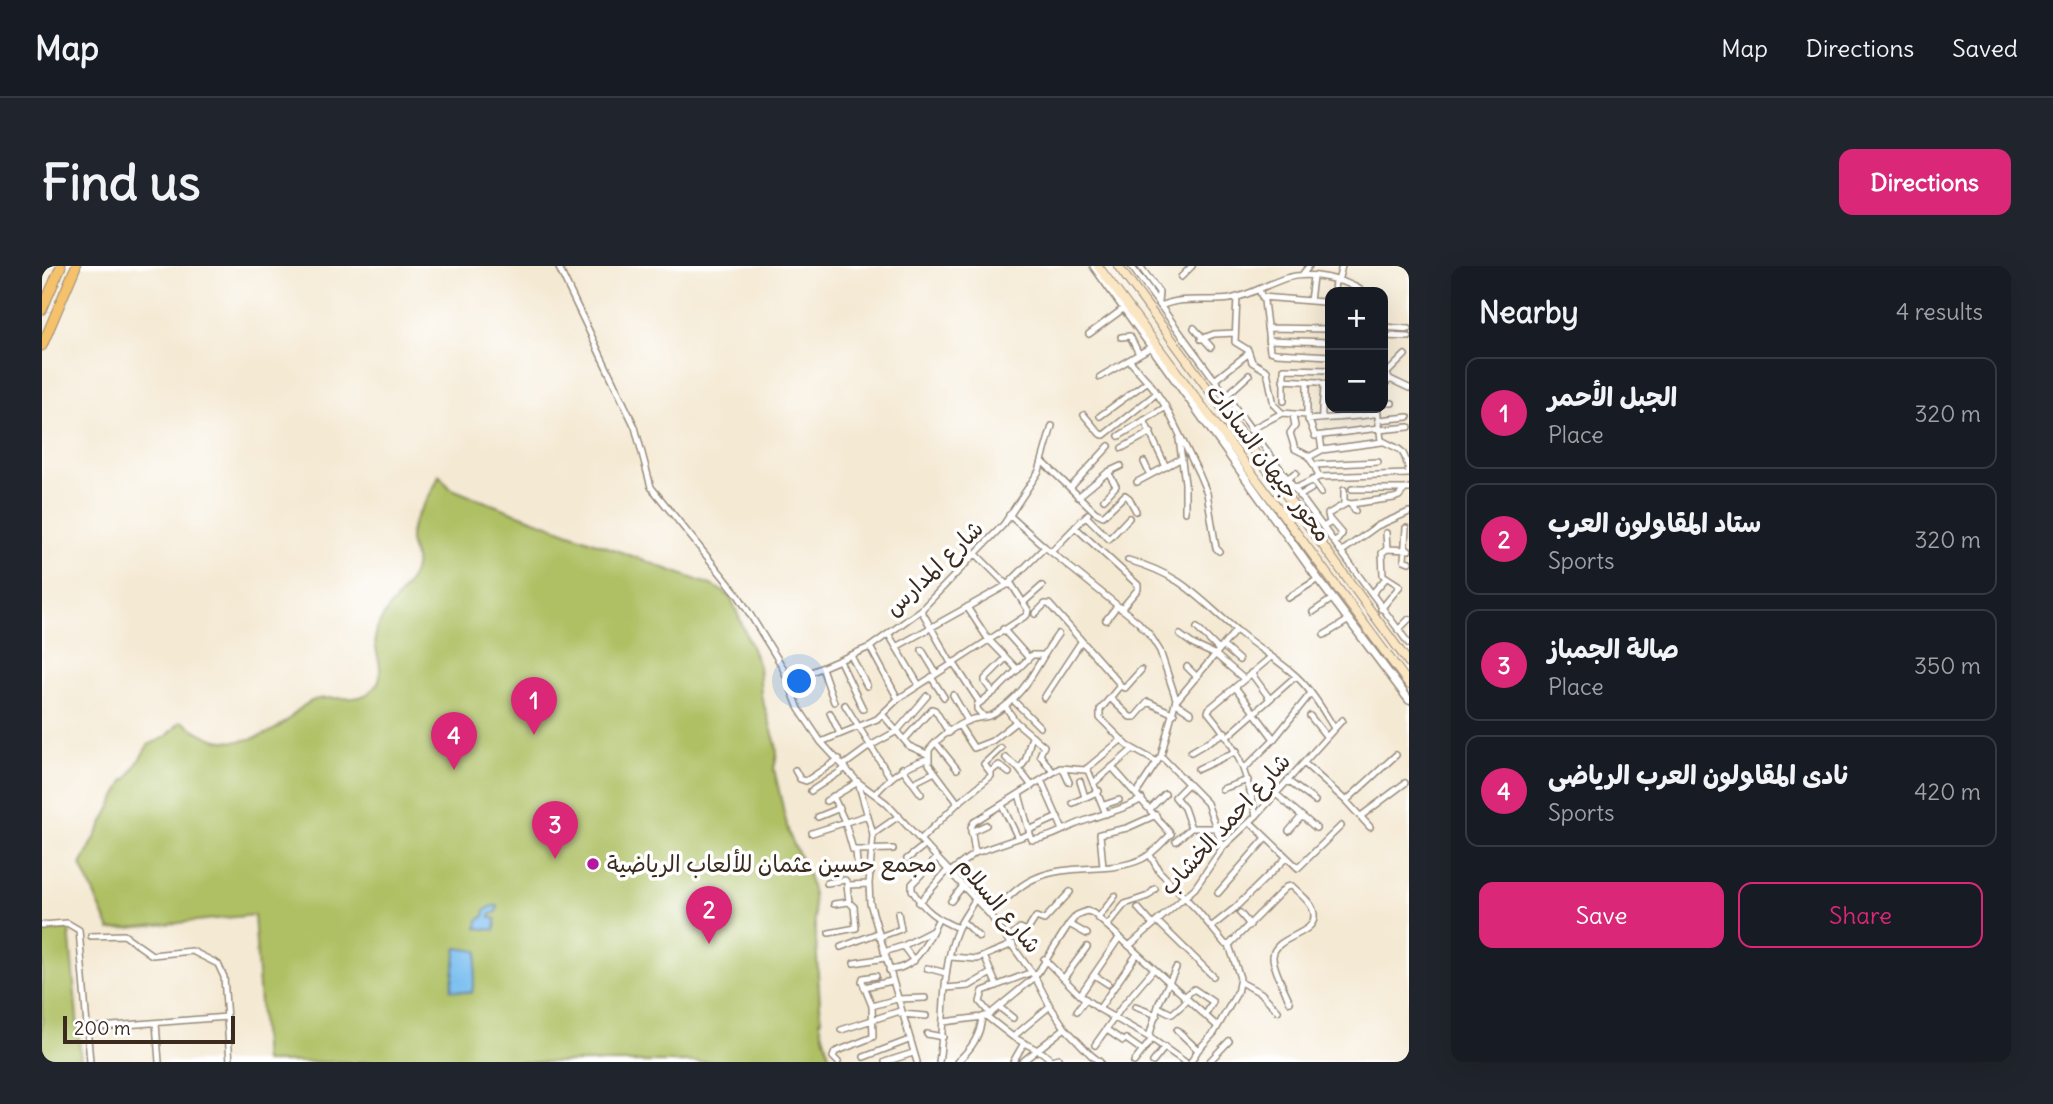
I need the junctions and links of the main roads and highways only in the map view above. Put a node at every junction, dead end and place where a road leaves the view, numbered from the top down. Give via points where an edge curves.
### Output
1 (61, 266) edge
2 (76, 266) edge
3 (1096, 266) edge
4 (1118, 266) edge
5 (42, 310) edge
6 (42, 346) edge
7 (1409, 663) edge
8 (1409, 684) edge

1 - 5 highway
2 - 6 highway
3 - 8 main road, محور جيهان السادات
4 - 7 main road, محور جيهان السادات

